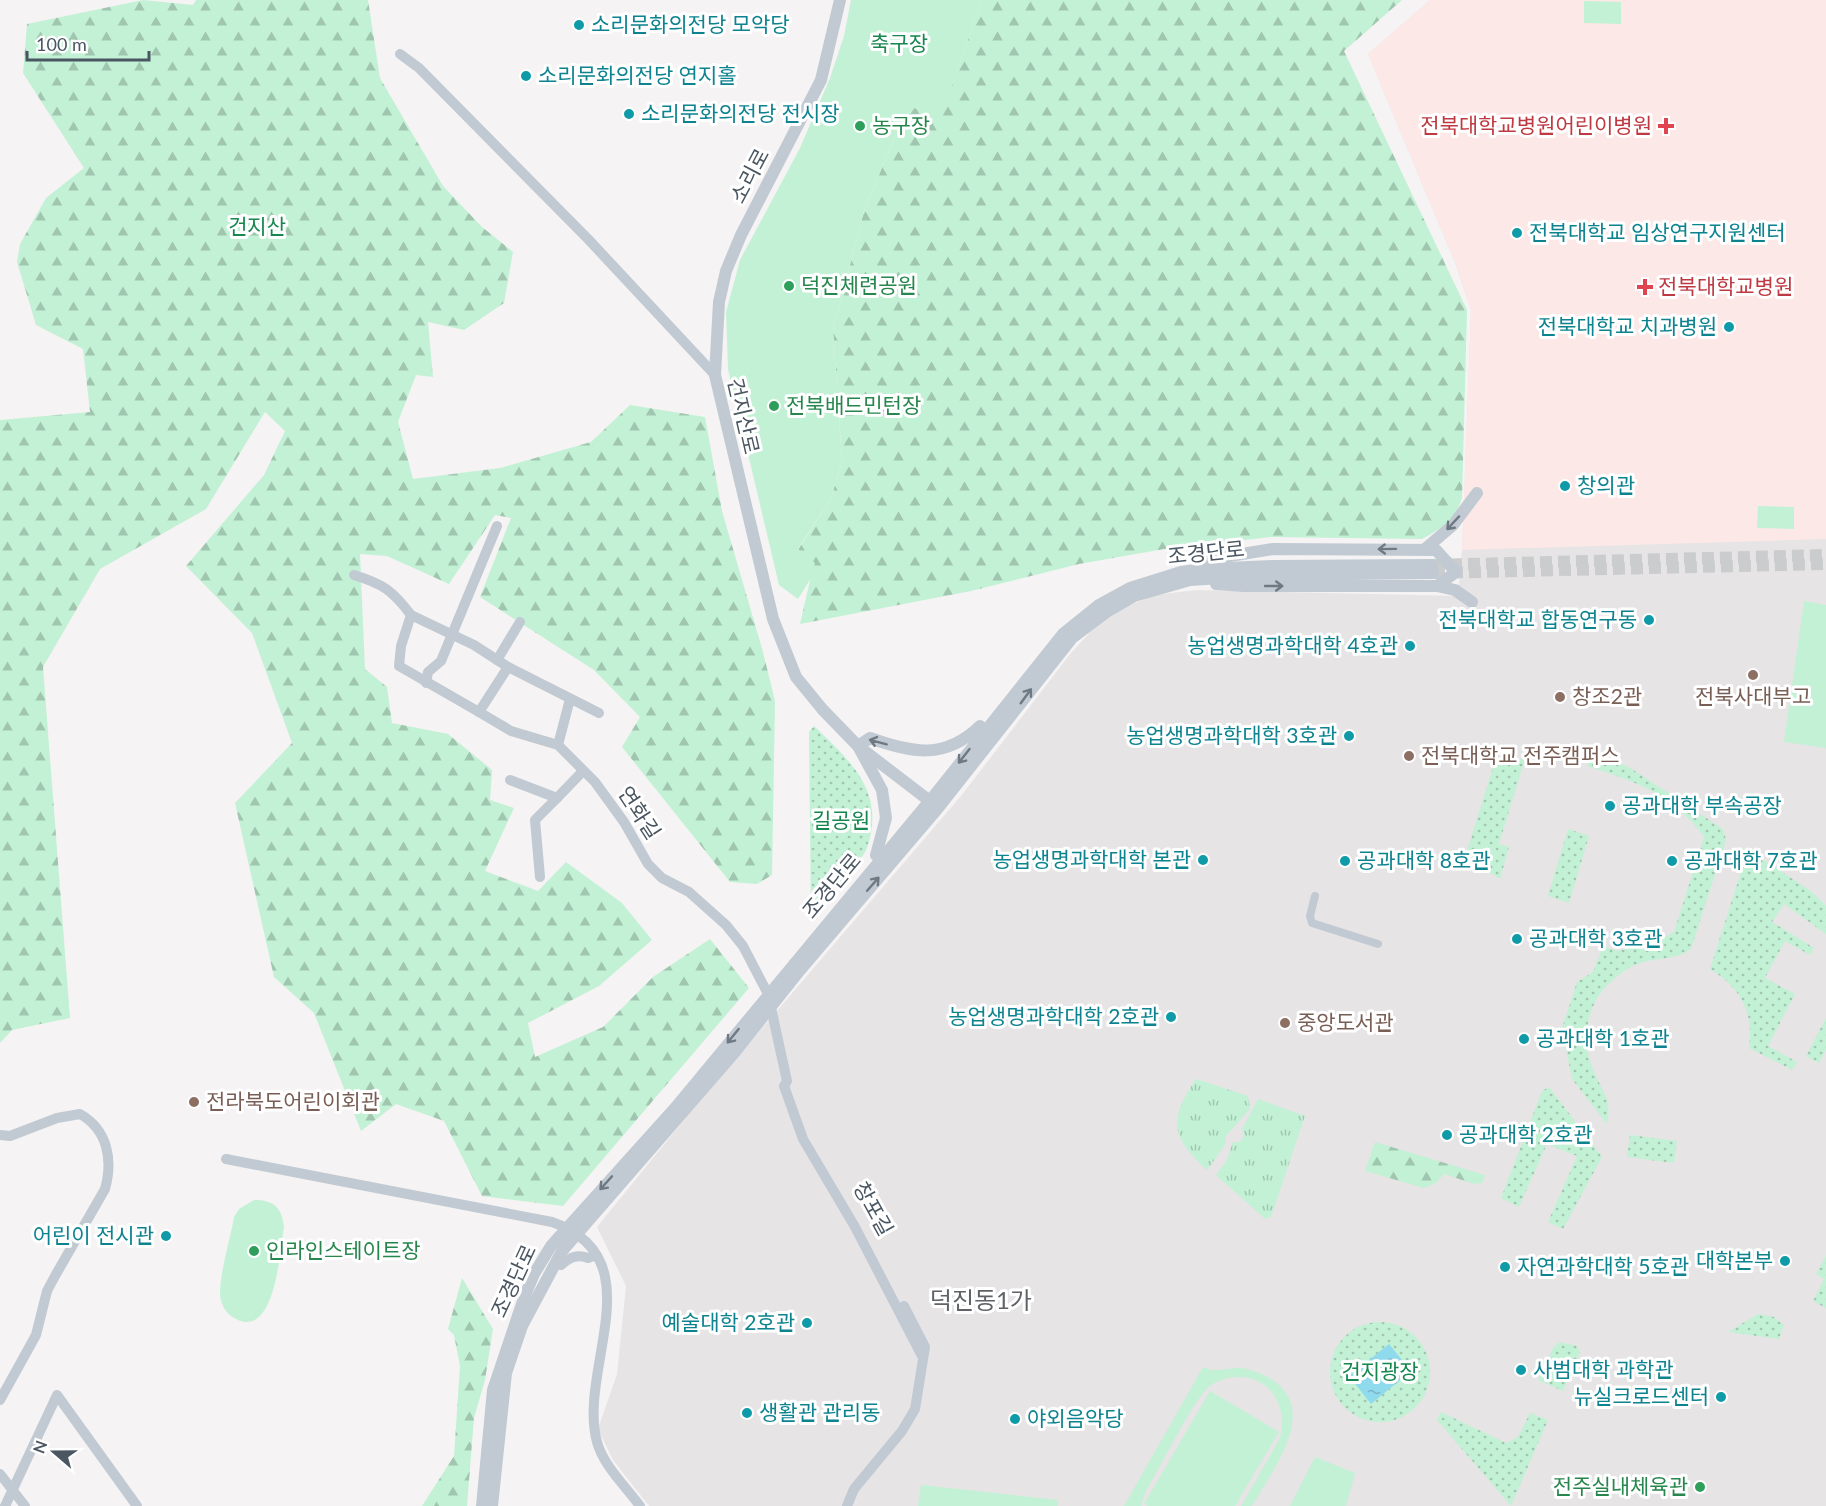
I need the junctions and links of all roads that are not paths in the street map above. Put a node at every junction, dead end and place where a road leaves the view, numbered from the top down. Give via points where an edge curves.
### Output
1 (840, 0) edge
2 (400, 54) dead end
3 (715, 375) junction
4 (1477, 493) dead end
5 (497, 526) dead end
6 (1425, 549) junction
7 (1432, 569) tunnel mouth
8 (1198, 574) junction
9 (354, 575) dead end
10 (1437, 586) junction
11 (1472, 602) dead end
12 (411, 615) junction
13 (520, 622) dead end
14 (450, 635) junction
15 (497, 660) junction
16 (508, 667) junction
17 (426, 683) junction
18 (570, 699) junction
19 (1004, 706) junction
20 (479, 712) junction
21 (599, 713) dead end
22 (558, 745) junction
23 (858, 746) junction
24 (583, 771) junction
25 (510, 780) dead end
26 (557, 798) junction
27 (934, 804) junction
28 (881, 859) junction
29 (540, 878) dead end
30 (1315, 896) dead end
31 (1378, 944) dead end
32 (770, 999) junction
33 (0, 1135) edge
34 (226, 1159) dead end
35 (566, 1228) junction
36 (579, 1234) junction
37 (597, 1255) junction
38 (556, 1262) junction
39 (0, 1400) edge
40 (0, 1474) edge
41 (13, 1488) junction
42 (5, 1506) edge
43 (25, 1506) edge
44 (137, 1506) edge
45 (482, 1506) edge
46 (492, 1506) edge
47 (640, 1506) edge
48 (847, 1506) edge

1 - 3 street, 소리로 via 821,80 726,272 719,302
2 - 3 street, 건지산로 via 524,172
3 - 23 street, 건지산로 via 781,645 806,691
4 -> 6 street via 1453,525
5 - 14 street
6 -> 8 street via 1273,549 1204,560
6 - 10 street via 1436,549 1456,572
7 - 8 street, 조경단로
8 -> 10 street via 1200,583 1244,586
8 - 19 street, 조경단로 via 1155,578 1099,604 1063,634
27 -> 8 street, 조경단로 via 1072,638 1134,596
9 - 12 street via 380,583 395,594
10 - 11 street via 1455,590
12 - 14 street
12 - 17 street, 연화길 via 399,666
13 - 15 street
14 - 15 street
14 - 17 street via 441,661 428,672
15 - 16 street
16 - 18 street
16 - 20 street
17 - 20 street, 연화길
18 - 21 street
18 - 22 street
19 -> 23 street via 968,738 940,749 913,750 870,738
19 -> 27 street, 조경단로
20 - 22 street, 연화길 via 511,731
22 - 24 street, 연화길
23 - 27 street, 건지산로
23 - 28 street via 882,790 886,818 876,855
24 - 26 street
24 - 32 street, 연화길 via 624,822 648,864 662,879 707,906 732,932
25 - 26 street
26 - 29 street via 535,820
27 - 28 street, 조경단로
32 -> 27 street, 조경단로
28 - 32 street, 조경단로
30 - 31 street via 1312,923
32 -> 35 street, 조경단로
32 - 36 street, 조경단로 via 734,1053
32 - 48 street, 창포길 via 787,1081 792,1085 797,1108 925,1347 915,1409 902,1431 854,1489
33 - 39 street via 10,1136 57,1118 80,1114 94,1122 103,1134 109,1176 47,1291 36,1335
34 - 35 street via 552,1222
35 - 36 street
35 - 45 street, 조경단로 via 534,1274 503,1355 493,1390
36 - 37 street
36 - 38 street, 조경단로
37 - 38 street via 579,1255 561,1265
37 - 47 street via 606,1278 608,1307 593,1419 597,1444
38 - 46 street, 조경단로 via 522,1326 506,1373
40 - 41 street
41 - 42 street
41 - 43 street
41 - 44 street via 57,1395

